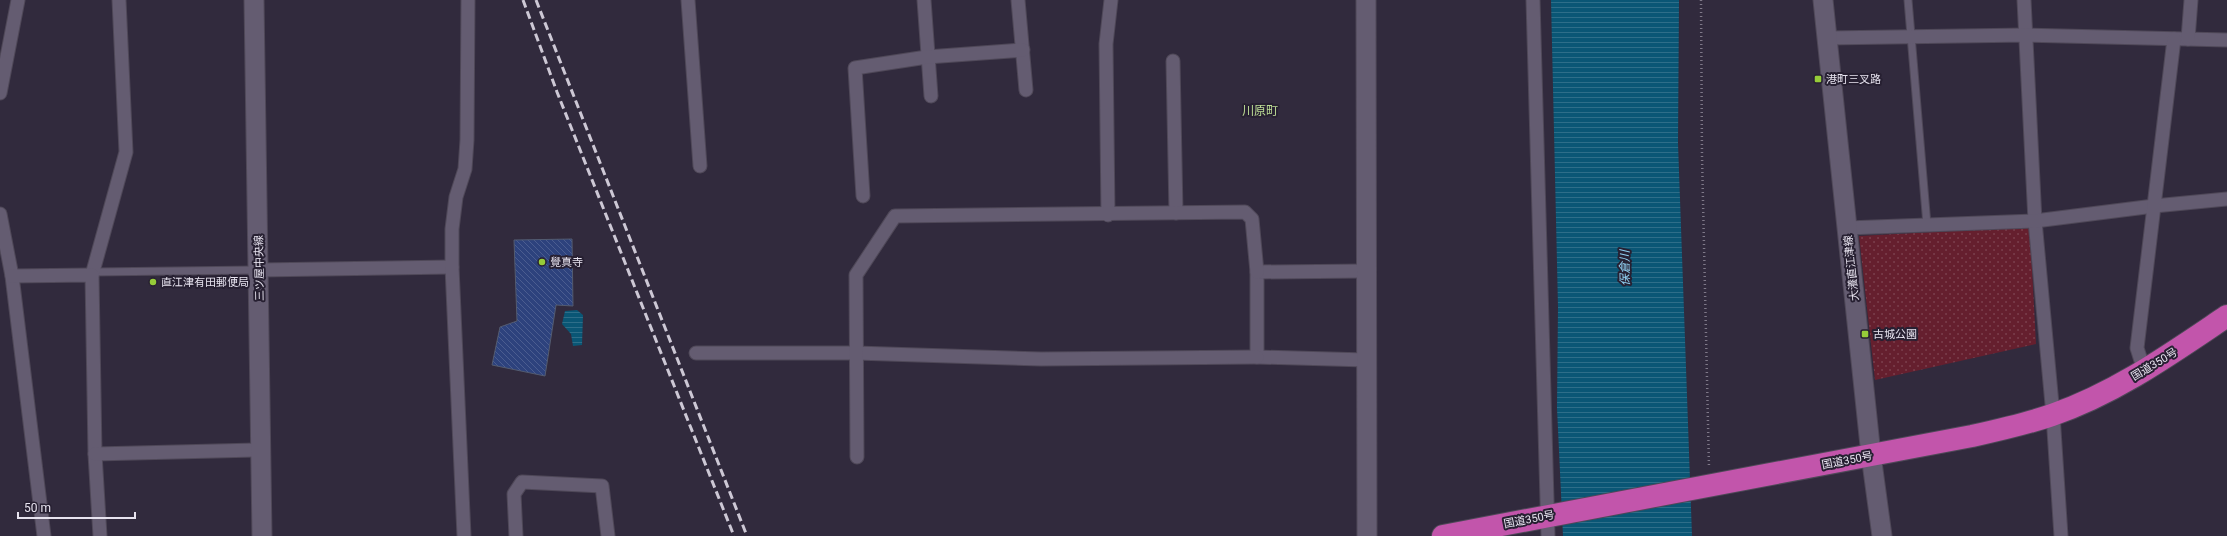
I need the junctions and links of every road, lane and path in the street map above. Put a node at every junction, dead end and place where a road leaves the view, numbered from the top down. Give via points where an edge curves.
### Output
1 (18, 0) edge
2 (119, 0) edge
3 (254, 0) edge
4 (468, 0) edge
5 (688, 0) edge
6 (924, 0) edge
7 (1018, 0) edge
8 (1111, 0) edge
9 (1366, 0) edge
10 (1533, 0) edge
11 (1701, 0) edge
12 (1823, 0) edge
13 (1908, 0) edge
14 (2024, 0) edge
15 (2191, 0) edge
16 (2026, 35) junction
17 (1911, 37) junction
18 (1827, 38) junction
19 (2174, 39) junction
20 (2188, 39) junction
21 (2227, 40) edge
22 (1023, 50) junction
23 (927, 57) junction
24 (1174, 61) dead end
25 (3, 63) edge
26 (1026, 90) dead end
27 (0, 93) edge
28 (931, 96) dead end
29 (700, 166) dead end
30 (863, 196) dead end
31 (2227, 199) edge
32 (2154, 206) junction
33 (1176, 213) junction
34 (0, 214) edge
35 (1108, 215) junction
36 (2035, 221) junction
37 (1927, 225) junction
38 (1847, 228) junction
39 (452, 267) junction
40 (259, 270) junction
41 (1365, 271) junction
42 (1257, 272) junction
43 (93, 273) junction
44 (12, 276) junction
45 (2227, 316) edge
46 (696, 353) dead end
47 (856, 353) junction
48 (1257, 358) junction
49 (1366, 360) junction
50 (2144, 370) junction
51 (2053, 415) junction
52 (261, 450) junction
53 (95, 454) junction
54 (1872, 455) junction
55 (857, 457) dead end
56 (1707, 487) junction
57 (1550, 522) edge
58 (44, 536) edge
59 (100, 536) edge
60 (262, 536) edge
61 (464, 536) edge
62 (516, 536) edge
63 (608, 536) edge
64 (1367, 536) edge
65 (1443, 536) edge
66 (1882, 536) edge
67 (2061, 536) edge

1 - 25 street
2 - 43 street via 126,152
3 - 40 main road, 三ツ屋中央線
4 - 39 street via 467,147 465,169 456,197 452,229
5 - 29 street
6 - 23 street
7 - 22 street
8 - 35 street via 1106,44
9 - 41 main road
10 - 57 street
11 - 56 path
12 - 18 main road, 大瀁直江津線
13 - 17 lane
14 - 16 street
15 - 20 street
16 - 17 street
16 - 19 street
16 - 36 street
17 - 18 street
17 - 37 lane
18 - 38 main road, 大瀁直江津線
19 - 20 street
19 - 32 street
20 - 21 street
22 - 23 street
22 - 26 street
23 - 28 street
23 - 30 street via 855,68
24 - 33 street
25 - 27 street
31 - 32 street
32 - 36 street
32 - 50 street via 2137,348
33 - 35 street
33 - 42 street via 1245,212 1252,219
34 - 44 street
35 - 47 street via 896,216 856,275
36 - 37 street
36 - 51 street
37 - 38 street
38 - 54 main road, 大瀁直江津線
39 - 40 street
39 - 61 street
40 - 43 lane
40 - 52 main road, 三ツ屋中央線
41 - 42 street
41 - 49 main road
42 - 48 street
43 - 44 street
43 - 53 street
44 - 58 street
45 - 50 highway, 国道350号
46 - 47 street
47 - 48 street via 1041,359
47 - 55 street
48 - 49 street
49 - 64 main road
50 - 51 highway, 国道350号 via 2108,391
51 - 54 highway, 国道350号 via 1980,434
51 - 67 street
52 - 53 street
52 - 60 main road, 三ツ屋中央線
53 - 59 street
54 - 56 highway, 国道350号
54 - 66 main road, 大瀁直江津線
56 - 57 highway, 国道350号
57 - 65 highway, 国道350号
62 - 63 street via 514,494 522,482 602,486

